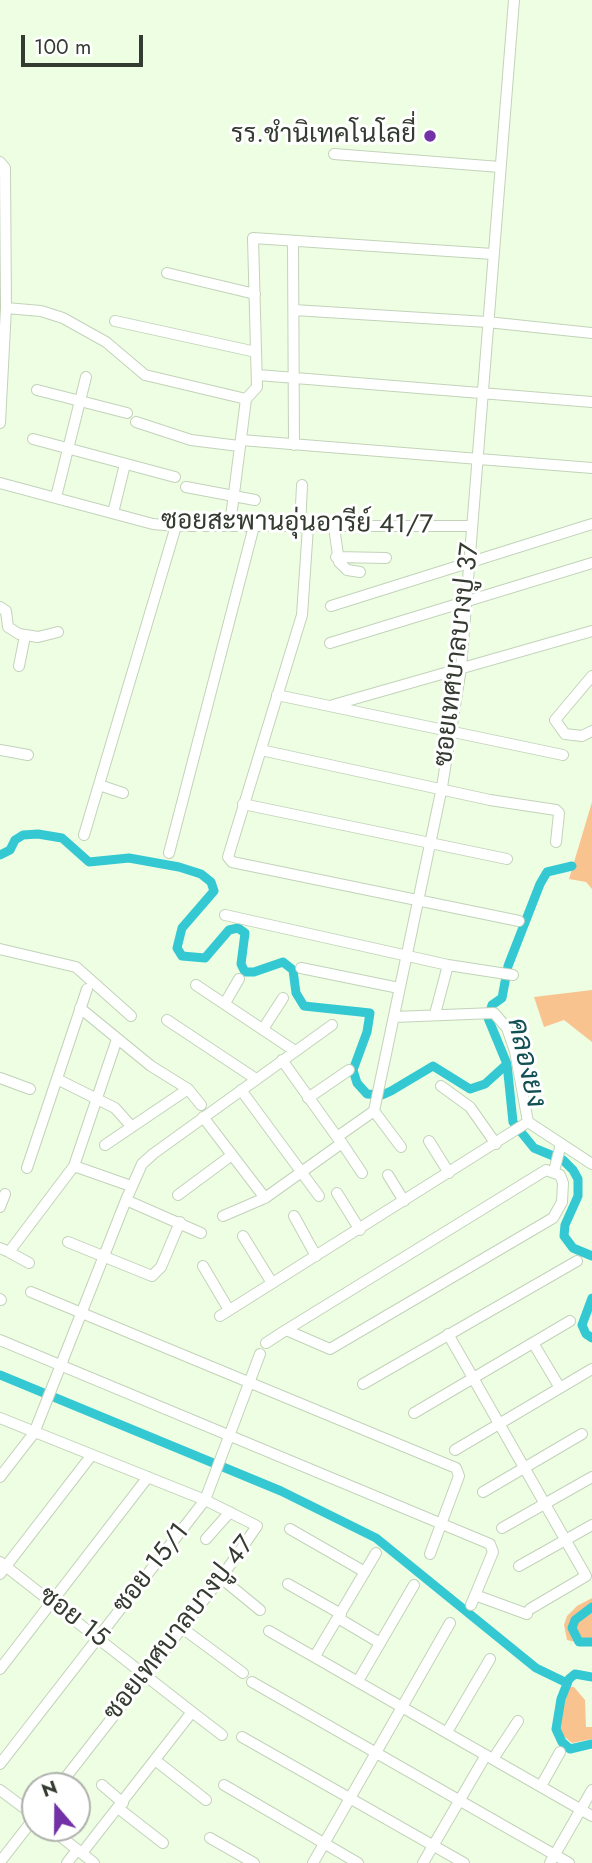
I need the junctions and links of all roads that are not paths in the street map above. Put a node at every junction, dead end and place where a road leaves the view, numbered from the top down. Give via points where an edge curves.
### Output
1 (514, 0) edge
2 (334, 154) dead end
3 (3, 165) edge
4 (500, 167) junction
5 (293, 242) junction
6 (493, 254) junction
7 (167, 274) dead end
8 (255, 294) junction
9 (6, 308) junction
10 (294, 310) junction
11 (114, 321) dead end
12 (487, 322) junction
13 (592, 333) edge
14 (256, 352) junction
15 (2, 357) edge
16 (258, 375) junction
17 (86, 377) dead end
18 (295, 377) junction
19 (37, 390) dead end
20 (482, 392) junction
21 (246, 399) junction
22 (80, 401) junction
23 (592, 402) edge
24 (127, 413) dead end
25 (0, 422) edge
26 (136, 422) dead end
27 (33, 439) dead end
28 (240, 443) junction
29 (294, 444) junction
30 (68, 447) junction
31 (479, 457) junction
32 (125, 464) junction
33 (592, 468) edge
34 (175, 477) dead end
35 (0, 483) edge
36 (302, 485) dead end
37 (186, 487) dead end
38 (233, 496) junction
39 (56, 497) junction
40 (255, 499) dead end
41 (113, 513) junction
42 (592, 524) edge
43 (230, 525) junction
44 (176, 526) junction
45 (254, 526) junction
46 (472, 526) junction
47 (304, 527) junction
48 (334, 527) junction
49 (336, 557) junction
50 (386, 558) dead end
51 (592, 563) edge
52 (469, 564) junction
53 (360, 572) dead end
54 (466, 602) junction
55 (331, 606) dead end
56 (0, 607) edge
57 (592, 631) edge
58 (58, 632) dead end
59 (25, 636) junction
60 (330, 643) dead end
61 (19, 666) dead end
62 (461, 668) junction
63 (592, 676) edge
64 (277, 695) junction
65 (332, 705) junction
66 (592, 731) edge
67 (452, 734) junction
68 (0, 750) edge
69 (261, 750) junction
70 (28, 755) dead end
71 (563, 755) dead end
72 (99, 785) junction
73 (442, 787) junction
74 (123, 793) dead end
75 (243, 804) junction
76 (84, 835) dead end
77 (556, 842) dead end
78 (429, 843) junction
79 (169, 853) dead end
80 (507, 859) dead end
81 (417, 899) junction
82 (225, 915) dead end
83 (519, 921) dead end
84 (0, 949) edge
85 (406, 957) junction
86 (448, 965) junction
87 (301, 968) dead end
88 (510, 975) dead end
89 (239, 979) dead end
90 (196, 985) dead end
91 (399, 988) junction
92 (87, 989) dead end
93 (283, 998) dead end
94 (225, 1003) junction
95 (80, 1008) junction
96 (435, 1014) junction
97 (131, 1016) dead end
98 (394, 1017) junction
99 (167, 1020) dead end
100 (332, 1025) dead end
101 (263, 1029) junction
102 (117, 1039) junction
103 (295, 1051) junction
104 (282, 1060) junction
105 (349, 1070) dead end
106 (0, 1078) edge
107 (57, 1079) junction
108 (256, 1079) junction
109 (441, 1086) dead end
110 (30, 1089) dead end
111 (188, 1089) junction
112 (241, 1090) junction
113 (97, 1097) junction
114 (308, 1098) junction
115 (201, 1105) dead end
116 (374, 1111) junction
117 (202, 1117) junction
118 (523, 1126) junction
119 (132, 1127) junction
120 (340, 1140) junction
121 (429, 1141) dead end
122 (496, 1144) junction
123 (561, 1144) junction
124 (105, 1145) dead end
125 (401, 1147) dead end
126 (232, 1155) junction
127 (557, 1162) junction
128 (592, 1164) edge
129 (74, 1166) junction
130 (27, 1168) dead end
131 (302, 1171) junction
132 (362, 1173) dead end
133 (449, 1173) junction
134 (387, 1175) dead end
135 (131, 1186) junction
136 (337, 1193) dead end
137 (5, 1194) dead end
138 (178, 1195) dead end
139 (319, 1196) dead end
140 (265, 1198) junction
141 (126, 1200) junction
142 (404, 1201) junction
143 (0, 1207) edge
144 (223, 1216) dead end
145 (294, 1216) dead end
146 (180, 1222) junction
147 (360, 1230) junction
148 (201, 1233) dead end
149 (243, 1236) dead end
150 (68, 1242) dead end
151 (5, 1250) edge
152 (104, 1256) junction
153 (317, 1256) junction
154 (576, 1261) dead end
155 (29, 1263) dead end
156 (203, 1266) dead end
157 (272, 1283) junction
158 (31, 1292) dead end
159 (81, 1312) junction
160 (570, 1321) dead end
161 (286, 1330) junction
162 (447, 1334) junction
163 (0, 1339) edge
164 (266, 1343) dead end
165 (533, 1343) junction
166 (260, 1354) dead end
167 (61, 1366) junction
168 (592, 1369) edge
169 (473, 1378) junction
170 (250, 1381) junction
171 (363, 1384) dead end
172 (560, 1388) junction
173 (414, 1413) dead end
174 (0, 1418) edge
175 (499, 1424) junction
176 (34, 1433) junction
177 (582, 1434) dead end
178 (229, 1437) junction
179 (455, 1450) dead end
180 (90, 1456) junction
181 (525, 1468) junction
182 (0, 1477) edge
183 (592, 1477) edge
184 (148, 1478) junction
185 (483, 1492) dead end
186 (205, 1500) junction
187 (545, 1503) junction
188 (230, 1512) junction
189 (441, 1524) junction
190 (592, 1525) edge
191 (502, 1528) dead end
192 (290, 1529) dead end
193 (205, 1539) dead end
194 (566, 1539) junction
195 (376, 1553) dead end
196 (429, 1554) dead end
197 (519, 1566) dead end
198 (2, 1567) edge
199 (365, 1572) junction
200 (589, 1576) edge
201 (221, 1578) junction
202 (288, 1584) dead end
203 (414, 1586) dead end
204 (475, 1595) junction
205 (52, 1602) junction
206 (471, 1605) dead end
207 (260, 1610) dead end
208 (340, 1616) junction
209 (450, 1623) dead end
210 (182, 1628) junction
211 (270, 1631) dead end
212 (99, 1638) junction
213 (380, 1643) junction
214 (315, 1656) junction
215 (490, 1659) dead end
216 (0, 1669) edge
217 (243, 1673) dead end
218 (145, 1675) junction
219 (358, 1681) junction
220 (252, 1682) dead end
221 (403, 1706) junction
222 (192, 1712) junction
223 (517, 1721) dead end
224 (447, 1732) junction
225 (222, 1735) dead end
226 (242, 1737) dead end
227 (561, 1752) dead end
228 (375, 1753) junction
229 (490, 1757) junction
230 (155, 1760) junction
231 (0, 1764) edge
232 (70, 1772) edge
233 (102, 1785) dead end
234 (224, 1785) dead end
235 (541, 1786) junction
236 (0, 1790) edge
237 (592, 1790) edge
238 (350, 1798) junction
239 (206, 1800) dead end
240 (460, 1800) junction
241 (121, 1805) junction
242 (21, 1806) edge
243 (581, 1809) junction
244 (592, 1816) edge
245 (21, 1836) edge
246 (210, 1838) dead end
247 (68, 1842) edge
248 (163, 1843) dead end
249 (324, 1844) junction
250 (433, 1845) junction
251 (80, 1852) junction
252 (553, 1859) edge
253 (2, 1862) edge
254 (67, 1863) edge
255 (94, 1863) edge
256 (254, 1863) edge
257 (313, 1863) edge
258 (358, 1863) edge
259 (422, 1863) edge
260 (464, 1863) edge
261 (569, 1863) edge

1 - 4 street, ซอยเทศบาลบางปู 37
2 - 4 street
3 - 9 street
4 - 6 street, ซอยเทศบาลบางปู 37
5 - 6 street
5 - 8 street via 253,238
5 - 10 street
6 - 12 street, ซอยเทศบาลบางปู 37
7 - 8 street
8 - 14 street
9 - 15 street
9 - 21 street via 63,318 106,342 145,375
10 - 12 street
10 - 18 street
11 - 14 street
12 - 13 street
12 - 20 street, ซอยเทศบาลบางปู 37
14 - 16 street
15 - 25 street
16 - 18 street
16 - 21 street via 255,393
17 - 22 street
18 - 20 street
18 - 29 street
19 - 22 street
20 - 23 street
20 - 31 street, ซอยเทศบาลบางปู 37
21 - 28 street
22 - 24 street
22 - 30 street
26 - 28 street via 180,437
27 - 30 street
28 - 29 street
28 - 38 street
29 - 31 street
30 - 32 street
30 - 39 street
31 - 33 street
31 - 46 street, ซอยเทศบาลบางปู 37
32 - 34 street
32 - 41 street
35 - 39 street, ซอยสะพานอุ่นอารีย์ 41/7
36 - 47 street
37 - 38 street
38 - 40 street
38 - 43 street
39 - 41 street, ซอยสะพานอุ่นอารีย์ 41/7
41 - 44 street, ซอยสะพานอุ่นอารีย์ 41/7
42 - 52 street
43 - 44 street, ซอยสะพานอุ่นอารีย์ 41/7
43 - 45 street, ซอยสะพานอุ่นอารีย์ 41/7
44 - 72 street
45 - 47 street, ซอยสะพานอุ่นอารีย์ 41/7
45 - 79 street
46 - 48 street, ซอยสะพานอุ่นอารีย์ 41/7
46 - 52 street, ซอยเทศบาลบางปู 37
47 - 48 street, ซอยสะพานอุ่นอารีย์ 41/7
47 - 64 street via 304,601
48 - 49 street
49 - 50 street
49 - 53 street via 342,567
51 - 54 street
52 - 54 street, ซอยเทศบาลบางปู 37
52 - 55 street
54 - 60 street
54 - 62 street, ซอยเทศบาลบางปู 37
56 - 59 street via 6,611 8,627
57 - 62 street
58 - 59 street
59 - 61 street
62 - 65 street
62 - 67 street, ซอยเทศบาลบางปู 37
63 - 66 street via 555,725 565,734 582,736
64 - 65 street
64 - 69 street
65 - 67 street
67 - 71 street
67 - 73 street, ซอยเทศบาลบางปู 37
68 - 70 street
69 - 73 street
69 - 75 street
72 - 74 street
72 - 76 street
73 - 77 street via 556,810
73 - 78 street, ซอยเทศบาลบางปู 37
75 - 78 street
75 - 81 street via 227,853 232,862
78 - 80 street
78 - 81 street, ซอยเทศบาลบางปู 37
81 - 83 street
81 - 85 street, ซอยเทศบาลบางปู 37
82 - 85 street
84 - 97 street via 76,967
85 - 86 street
85 - 91 street, ซอยเทศบาลบางปู 37
86 - 88 street
86 - 96 street
87 - 91 street
89 - 94 street
90 - 94 street
91 - 98 street, ซอยเทศบาลบางปู 37
92 - 95 street
93 - 101 street
94 - 101 street
95 - 102 street
95 - 107 street
96 - 98 street
96 - 118 street via 488,1012 507,1028 515,1051
98 - 116 street, ซอยเทศบาลบางปู 37
99 - 108 street
100 - 103 street
101 - 103 street
102 - 111 street
102 - 113 street
103 - 104 street
104 - 108 street
104 - 114 street
105 - 114 street
106 - 110 street
107 - 113 street
107 - 130 street
108 - 112 street
109 - 122 street via 470,1107
111 - 115 street
111 - 119 street
112 - 117 street
112 - 131 street
113 - 119 street
113 - 129 street
114 - 120 street
116 - 120 street
116 - 125 street
117 - 126 street
117 - 135 street via 142,1164
118 - 122 street
118 - 123 street
119 - 124 street
120 - 131 street
120 - 132 street
121 - 133 street
122 - 133 street
123 - 127 street
123 - 128 street
126 - 138 street
126 - 140 street
127 - 161 street
127 - 161 street via 562,1202 553,1218 330,1349
129 - 135 street
129 - 151 street
131 - 139 street
131 - 140 street
133 - 142 street
134 - 142 street
135 - 141 street
136 - 147 street
137 - 143 street
140 - 144 street
141 - 146 street
141 - 152 street
142 - 147 street
145 - 153 street
146 - 148 street
146 - 152 street via 157,1273 146,1275
147 - 153 street
149 - 157 street
150 - 152 street
151 - 155 street
152 - 159 street
153 - 157 street
154 - 162 street
156 - 157 street via 224,1313
158 - 159 street
159 - 167 street
159 - 170 street
160 - 165 street
161 - 164 street
162 - 169 street
162 - 171 street
163 - 167 street
165 - 169 street
165 - 172 street
166 - 170 street, ซอย 15/1
167 - 176 street
167 - 178 street
168 - 172 street
169 - 173 street
169 - 175 street
170 - 178 street, ซอย 15/1
170 - 189 street via 456,1468 459,1476
172 - 175 street
174 - 176 street, ซอยเทศบาลบางปู 47
175 - 179 street
175 - 181 street
176 - 180 street, ซอยเทศบาลบางปู 47
176 - 182 street
177 - 181 street
178 - 186 street, ซอย 15/1
178 - 189 street
180 - 184 street, ซอยเทศบาลบางปู 47
180 - 198 street
181 - 185 street
181 - 187 street
183 - 187 street
184 - 186 street, ซอยเทศบาลบางปู 47
184 - 205 street
186 - 188 street, ซอยเทศบาลบางปู 47
186 - 212 street, ซอย 15/1
187 - 191 street
187 - 194 street
188 - 193 street
188 - 201 street, ซอยเทศบาลบางปู 47 via 254,1522 257,1528
189 - 196 street
189 - 204 street via 493,1547
190 - 194 street
192 - 199 street
194 - 197 street
194 - 200 street
195 - 199 street
198 - 205 street, ซอย 15
199 - 208 street
200 - 204 street via 528,1611
201 - 207 street
201 - 210 street, ซอยเทศบาลบางปู 47
202 - 208 street
203 - 213 street
204 - 206 street
205 - 212 street, ซอย 15
205 - 216 street
208 - 213 street
208 - 214 street
209 - 221 street
210 - 217 street
210 - 218 street, ซอยเทศบาลบางปู 47
211 - 214 street
212 - 218 street, ซอย 15
212 - 231 street, ซอย 15/1
213 - 219 street
214 - 219 street
215 - 224 street
218 - 222 street, ซอย 15
218 - 232 street, ซอยเทศบาลบางปู 47
219 - 221 street
220 - 228 street
221 - 224 street
221 - 228 street
222 - 225 street, ซอย 15
222 - 230 street
223 - 229 street
224 - 229 street
226 - 238 street
227 - 235 street
228 - 238 street
228 - 240 street
229 - 235 street
229 - 240 street
230 - 239 street
230 - 241 street
233 - 241 street
234 - 249 street
235 - 243 street
236 - 242 street
237 - 243 street
238 - 249 street
238 - 250 street
240 - 250 street
240 - 252 street
241 - 248 street
241 - 251 street
243 - 244 street
243 - 252 street
245 - 253 street
246 - 256 street
247 - 251 street
249 - 257 street
249 - 258 street
250 - 259 street
250 - 260 street
251 - 254 street
251 - 255 street
252 - 261 street

